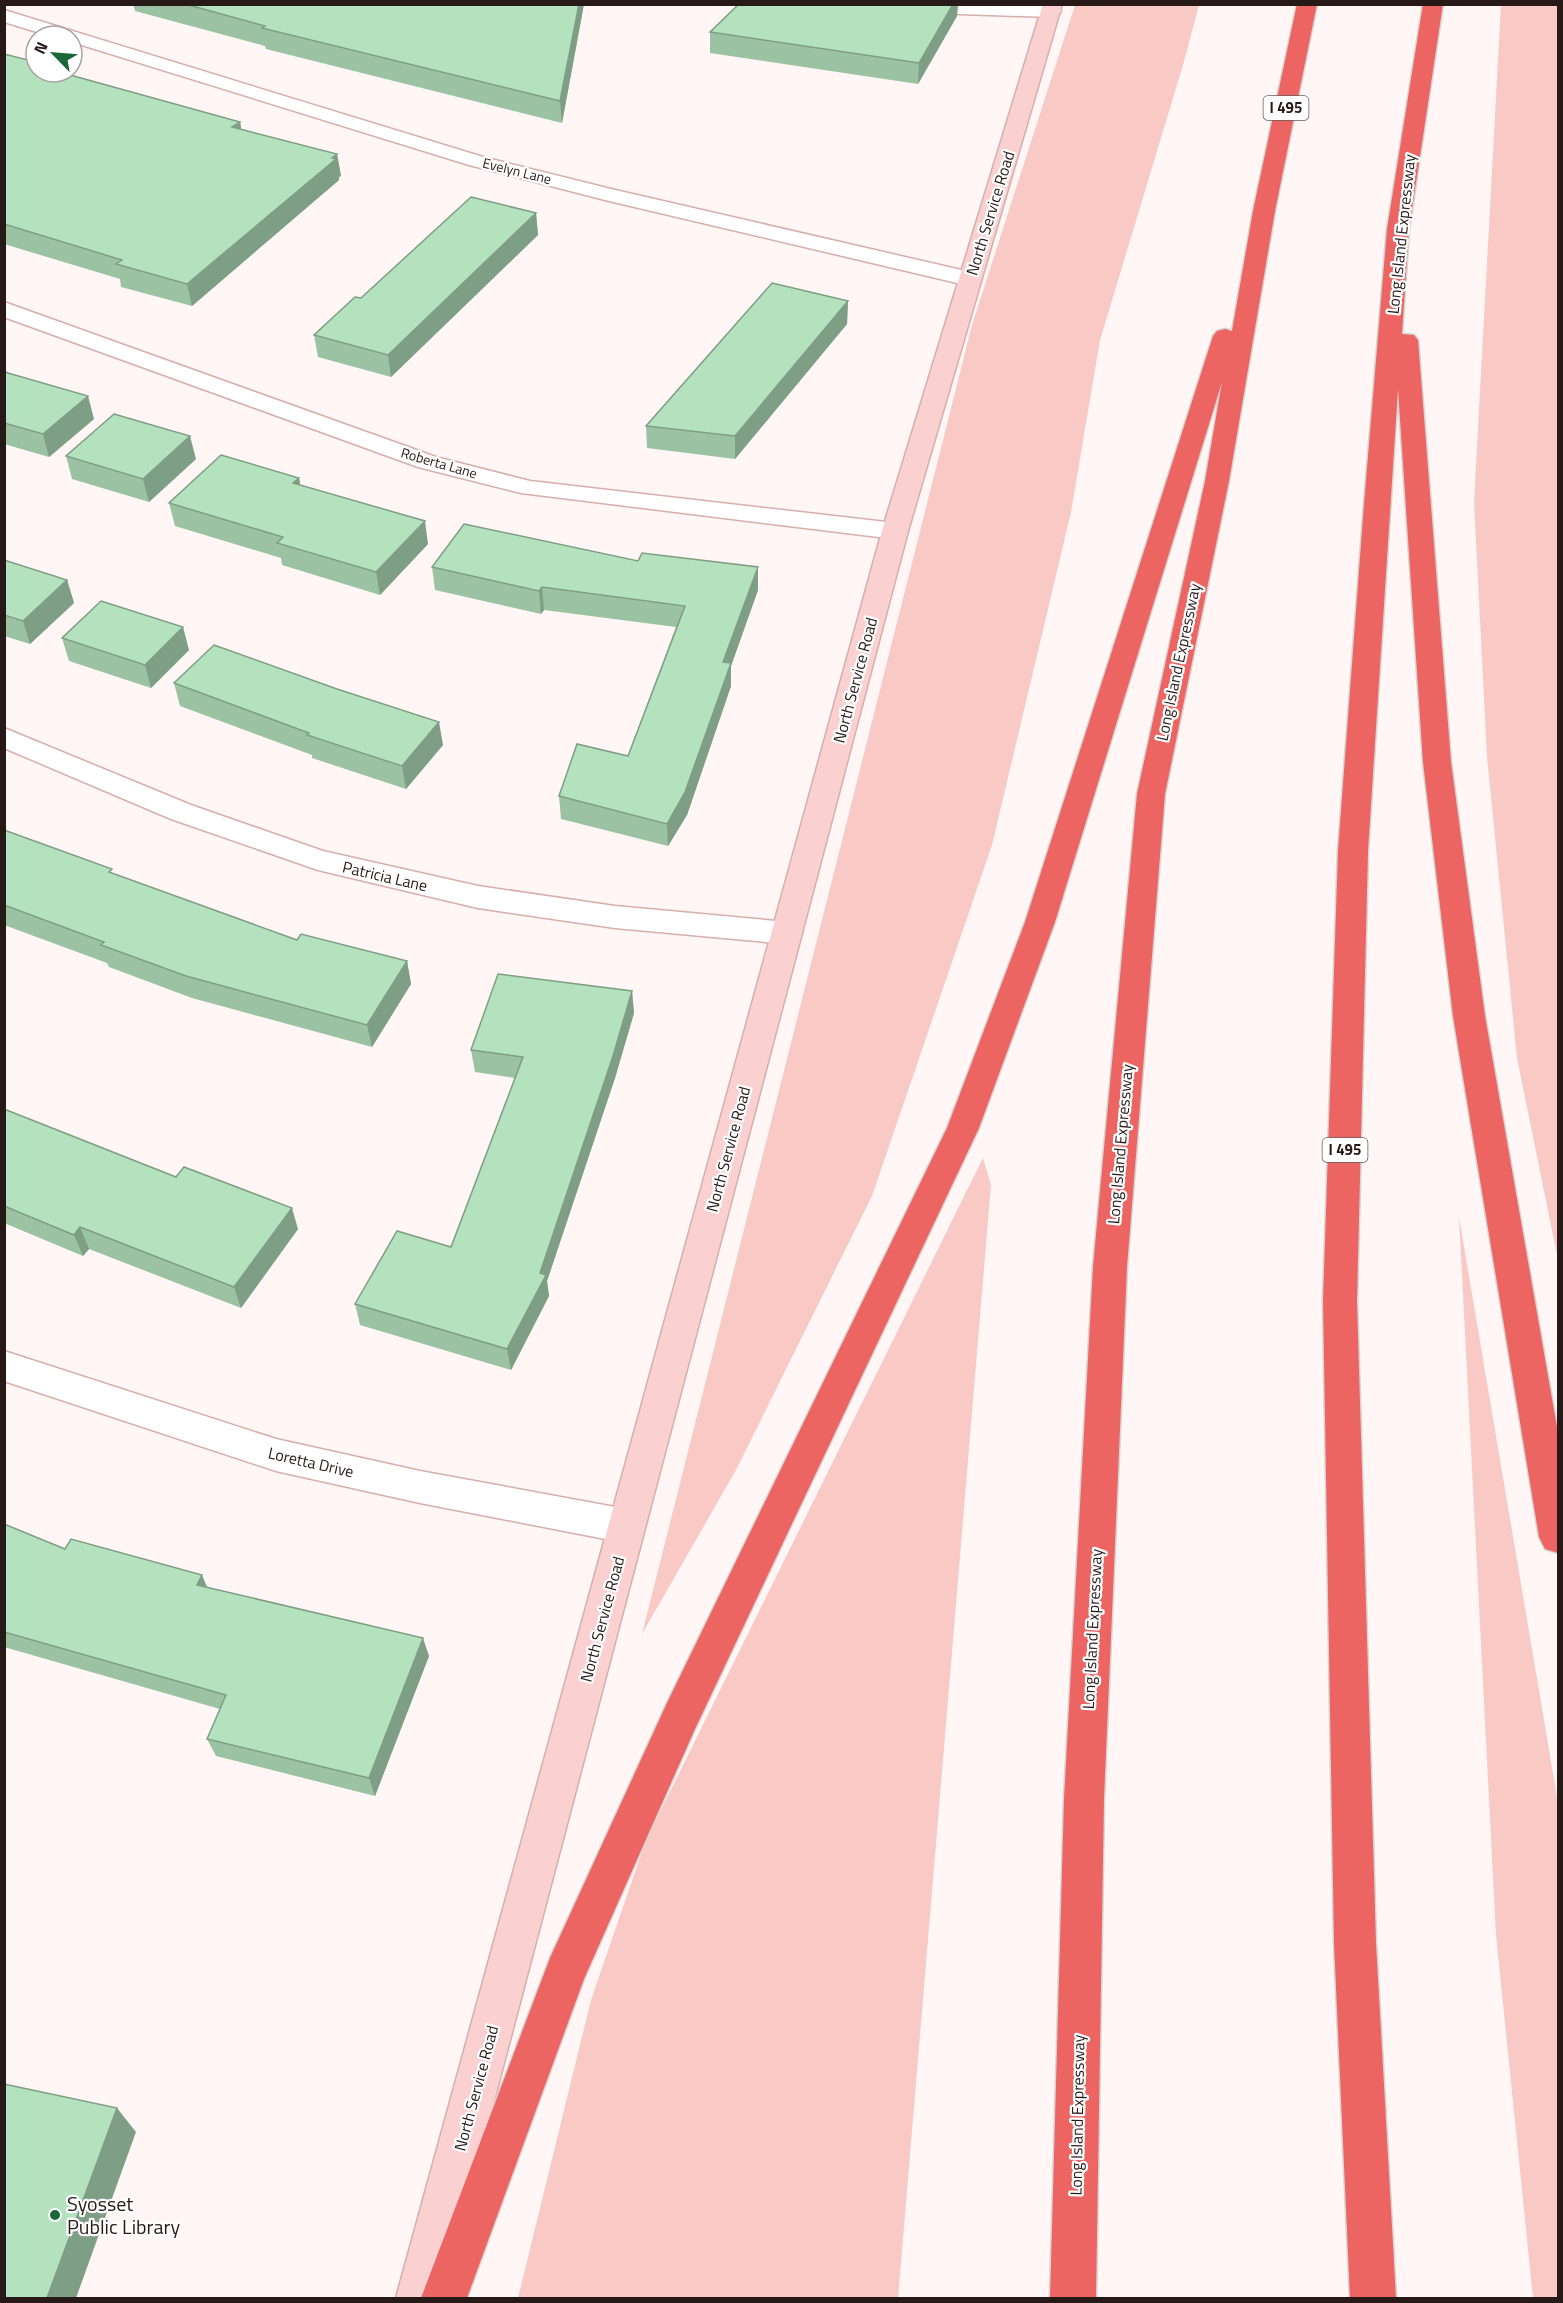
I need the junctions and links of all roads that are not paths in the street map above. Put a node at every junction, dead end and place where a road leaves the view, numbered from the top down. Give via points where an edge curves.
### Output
1 (845, 4) edge
2 (1307, 4) edge
3 (1433, 4) edge
4 (1052, 8) edge
5 (4, 16) edge
6 (31, 24) edge
7 (84, 40) edge
8 (1264, 211) junction
9 (1398, 229) junction
10 (970, 279) junction
11 (4, 309) edge
12 (895, 531) junction
13 (4, 737) edge
14 (787, 933) junction
15 (4, 1366) edge
16 (626, 1526) junction
17 (1558, 1537) edge
18 (419, 2298) edge
19 (444, 2298) edge
20 (1072, 2298) edge
21 (1373, 2298) edge

1 - 4 street
2 - 8 highway, Long Island Expressway / I 495
3 - 9 highway, Long Island Expressway / I 495
4 - 10 main road, North Service Road
5 - 6 street, Evelyn Lane
7 - 10 street, Evelyn Lane via 476,161
8 - 19 highway via 1040,921 963,1128 681,1716 565,1973
8 - 20 highway, Long Island Expressway / I 495 via 1217,481 1151,794 1110,1268 1084,1799
9 - 17 highway via 1437,762 1469,1016
9 - 21 highway, Long Island Expressway / I 495 via 1353,851 1340,1301 1355,1943
10 - 12 main road, North Service Road
11 - 12 street, Roberta Lane via 427,462 530,488
12 - 14 main road, North Service Road
13 - 14 street, Patricia Lane via 181,812 318,860 478,897 615,917
14 - 16 main road, North Service Road
15 - 16 street, Loretta Drive via 276,1455
16 - 18 main road, North Service Road

